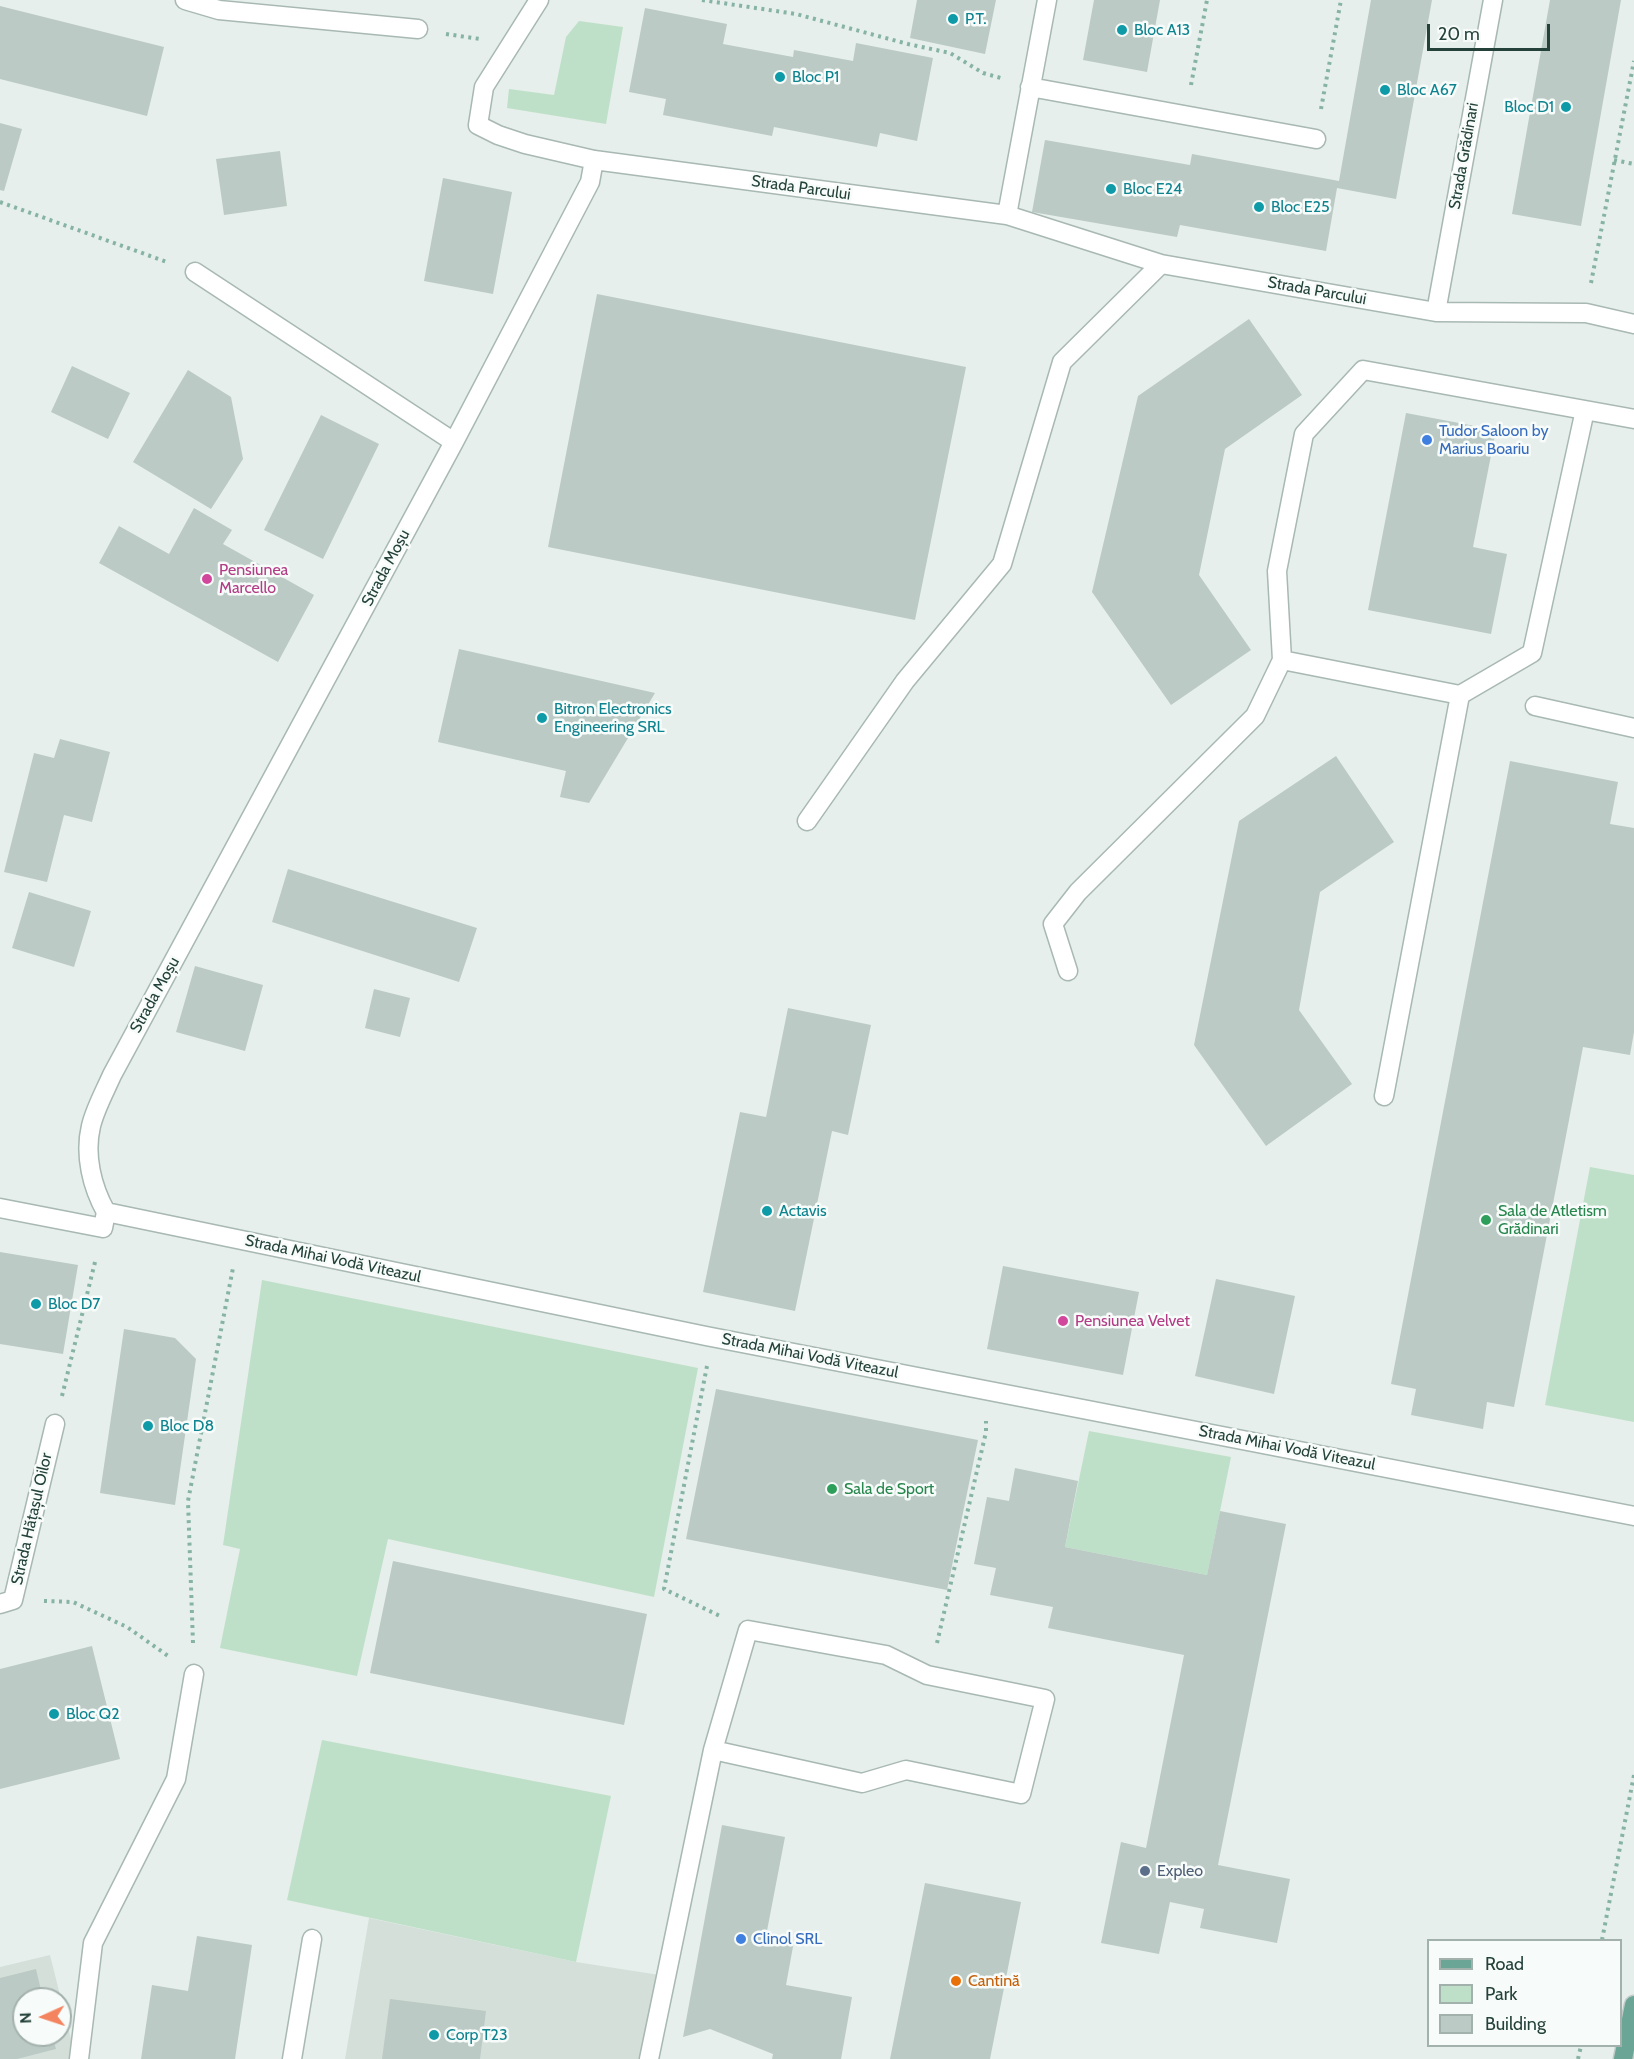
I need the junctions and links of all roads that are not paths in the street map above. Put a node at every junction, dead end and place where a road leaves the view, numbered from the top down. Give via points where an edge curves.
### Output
1 (185, 0) edge
2 (539, 0) edge
3 (1047, 0) edge
4 (1492, 0) edge
5 (418, 29) dead end
6 (1030, 87) junction
7 (1316, 139) road end
8 (594, 160) junction
9 (1007, 215) junction
10 (1161, 264) junction
11 (195, 272) road end
12 (1436, 312) junction
13 (1634, 324) edge
14 (1585, 410) junction
15 (1634, 419) edge
16 (454, 442) junction
17 (1282, 660) junction
18 (1460, 695) junction
19 (1534, 706) dead end
20 (1634, 728) edge
21 (807, 821) dead end
22 (1068, 971) dead end
23 (1384, 1096) dead end
24 (0, 1208) edge
25 (104, 1220) junction
26 (55, 1424) road end
27 (1634, 1516) edge
28 (6, 1602) edge
29 (194, 1674) road end
30 (713, 1750) junction
31 (312, 1939) dead end
32 (1634, 2005) edge
33 (79, 2059) edge
34 (292, 2059) edge
35 (649, 2059) edge
36 (1623, 2059) edge

1 - 5 street via 219,10
2 - 8 street via 484,87 478,125 525,144
3 - 6 street
4 - 12 street, Strada Grădinari
6 - 7 street
6 - 9 street
8 - 9 street, Strada Parcului
8 - 16 street, Strada Moșu via 590,182
9 - 10 street, Strada Parcului
10 - 12 street, Strada Parcului
10 - 21 street via 1062,362 1002,564 905,681
11 - 16 street
12 - 13 street, Strada Parcului via 1586,314
14 - 15 street
14 - 17 street via 1363,370 1304,434 1277,571
14 - 18 street via 1532,653
16 - 25 street, Strada Moșu via 112,1075 91,1125 88,1148
17 - 18 street
17 - 22 street via 1256,716 1078,892 1053,924
18 - 23 street
19 - 20 street
24 - 25 street, Strada Mihai Vodă Viteazul
25 - 27 street, Strada Mihai Vodă Viteazul via 238,1240 706,1336
26 - 28 street, Strada Hățașul Oilor
29 - 33 street via 176,1779 93,1943
30 - 30 street via 748,1630 886,1655 927,1675 1045,1699 1021,1794 906,1770 862,1783
30 - 35 street
31 - 34 street
32 - 36 main road

